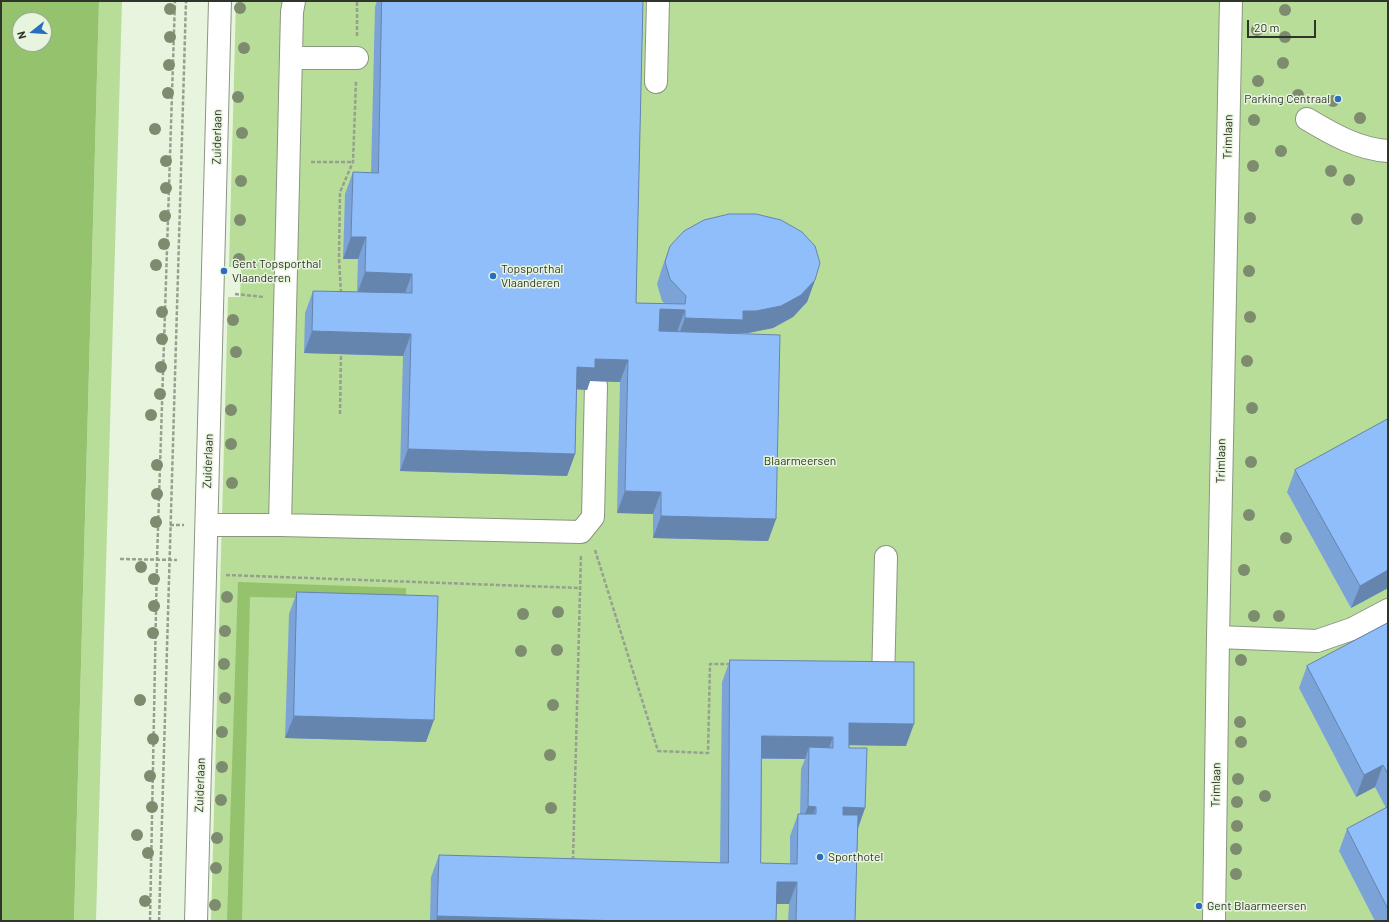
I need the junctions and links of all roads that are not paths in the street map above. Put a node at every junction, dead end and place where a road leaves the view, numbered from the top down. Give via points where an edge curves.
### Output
1 (220, 1) edge
2 (294, 1) edge
3 (658, 1) edge
4 (1231, 1) edge
5 (291, 58) junction
6 (357, 58) road end
7 (656, 82) dead end
8 (1307, 119) dead end
9 (1388, 151) edge
10 (596, 385) edge
11 (207, 525) junction
12 (280, 525) junction
13 (886, 557) dead end
14 (1388, 610) edge
15 (1218, 637) junction
16 (883, 683) edge
17 (196, 921) edge
18 (1214, 921) edge

1 - 11 street, Zuiderlaan
2 - 5 street
3 - 7 street
4 - 15 street, Trimlaan
5 - 6 street
5 - 12 street
8 - 9 street via 1358,145
10 - 12 street via 593,517 581,532
11 - 12 street
11 - 17 street, Zuiderlaan
13 - 16 street
14 - 15 street via 1352,630 1317,641
15 - 18 street, Trimlaan

